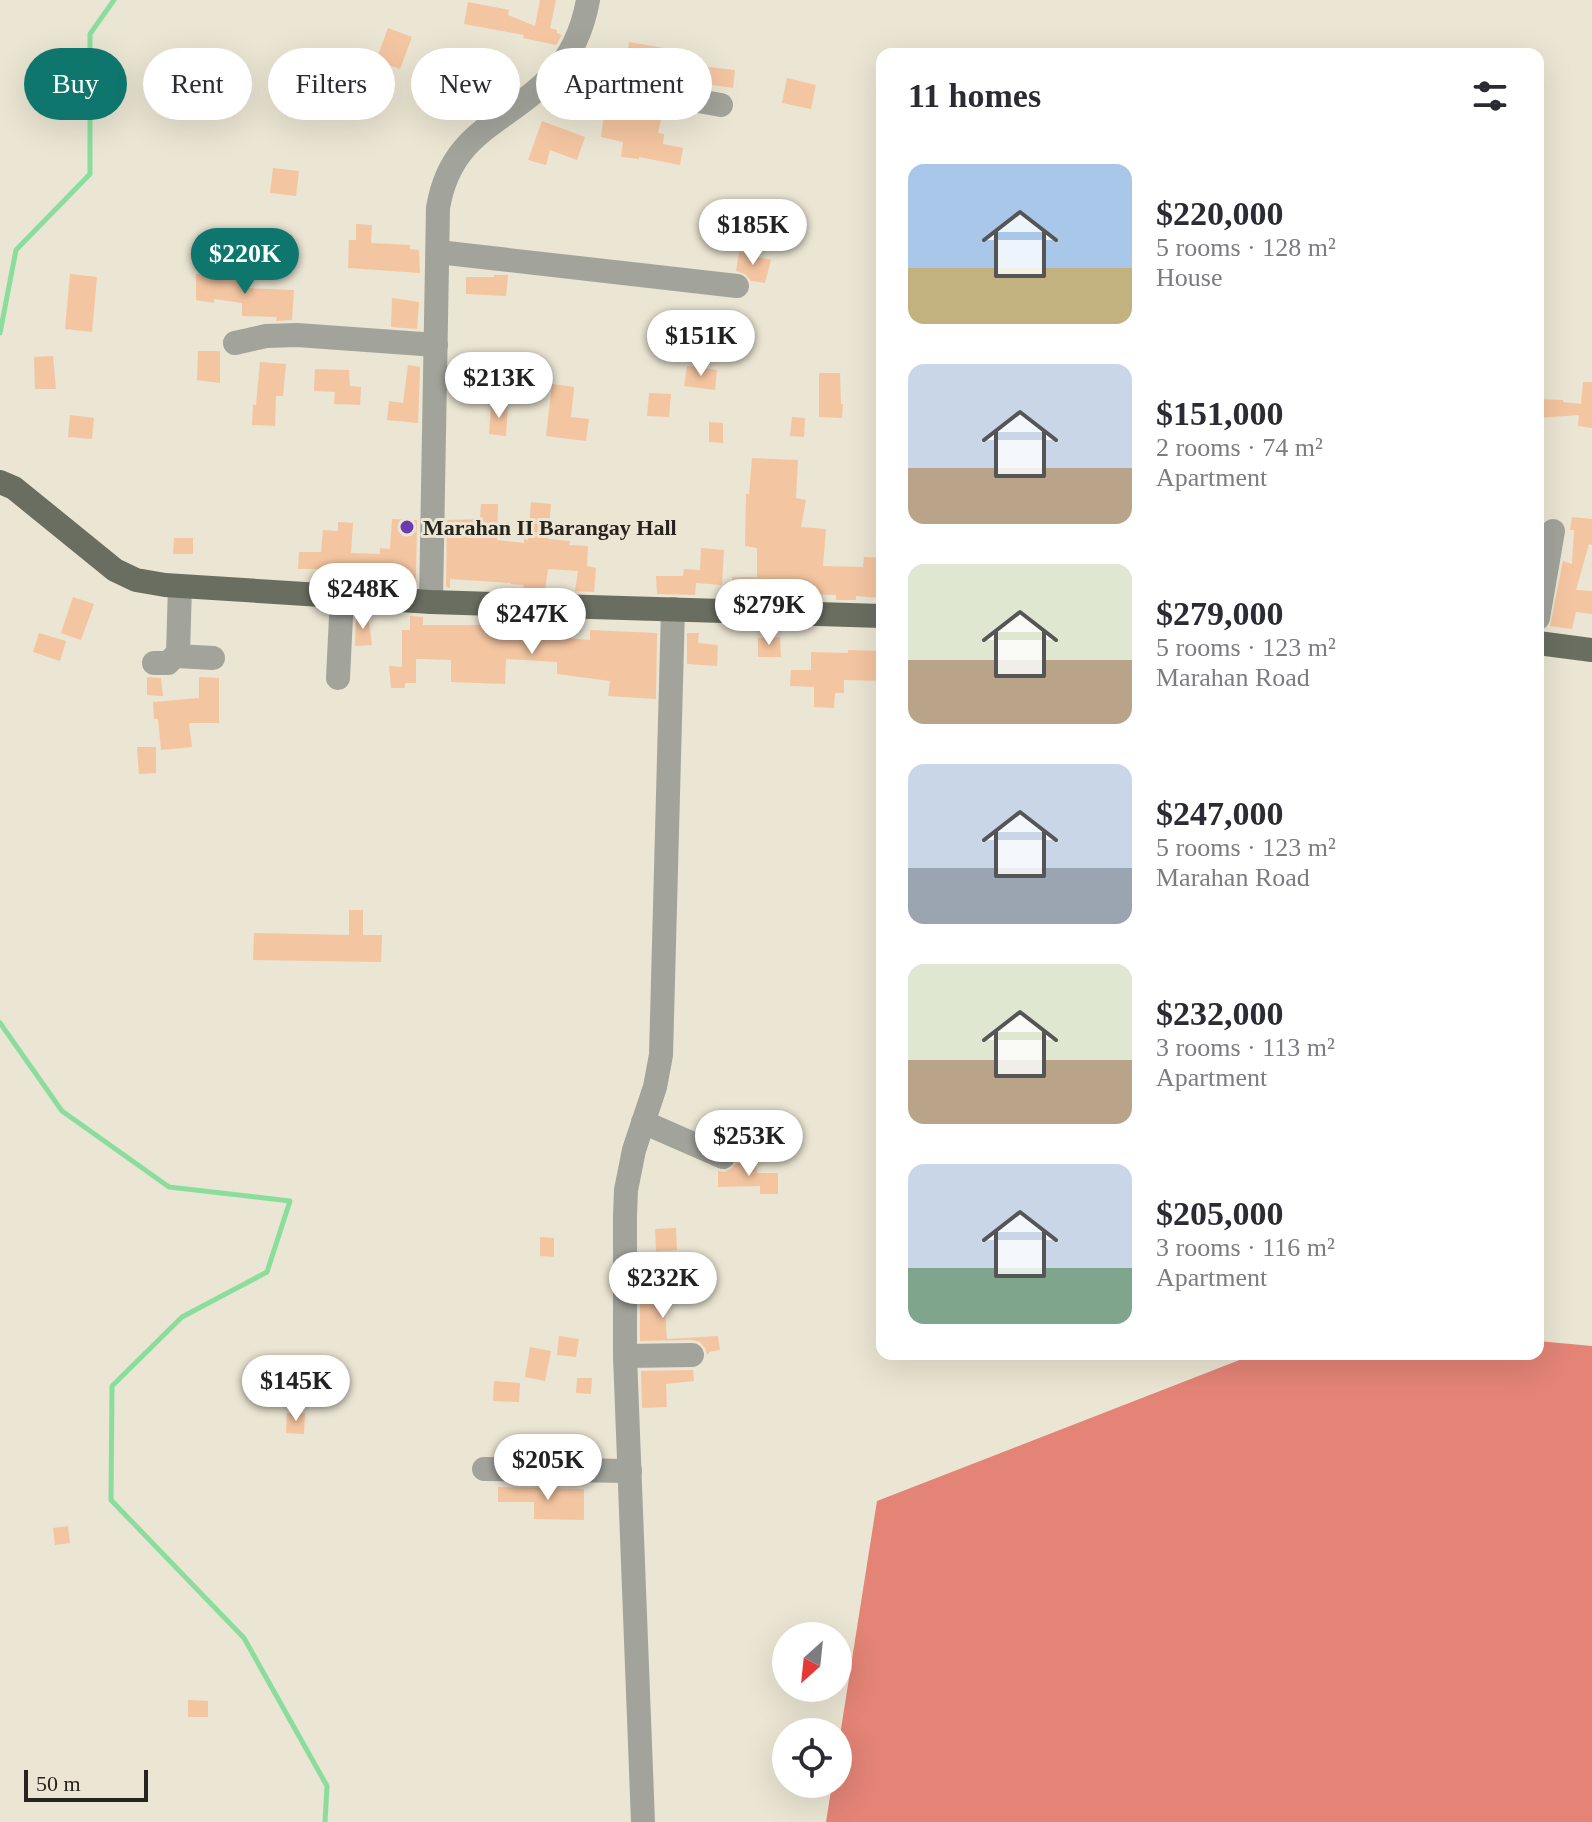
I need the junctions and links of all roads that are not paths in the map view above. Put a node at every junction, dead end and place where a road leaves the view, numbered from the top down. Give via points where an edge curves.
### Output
1 (588, 0) edge
2 (572, 48) edge
3 (536, 88) edge
4 (712, 103) edge
5 (721, 105) dead end
6 (438, 252) junction
7 (737, 286) dead end
8 (235, 343) dead end
9 (436, 345) junction
10 (0, 482) edge
11 (1553, 531) dead end
12 (1544, 583) edge
13 (180, 586) junction
14 (342, 596) junction
15 (431, 602) junction
16 (673, 609) junction
17 (876, 616) edge
18 (1544, 644) edge
19 (1592, 650) edge
20 (213, 658) dead end
21 (338, 678) dead end
22 (643, 1122) junction
23 (723, 1157) dead end
24 (692, 1355) dead end
25 (625, 1356) junction
26 (484, 1469) dead end
27 (630, 1471) junction
28 (643, 1822) edge

1 - 2 street
3 - 6 street via 469,142 452,166 438,208
4 - 5 street
6 - 7 street
6 - 9 street
8 - 9 street via 297,335
9 - 15 street
10 - 13 main road via 115,570 136,580
11 - 12 street
13 - 14 main road
13 - 20 street via 166,660
14 - 15 main road
14 - 21 street
15 - 16 main road
16 - 17 main road
16 - 22 street via 661,1055
18 - 19 main road
22 - 23 street
22 - 25 street via 626,1190
24 - 25 street
25 - 27 street
26 - 27 street
27 - 28 street

